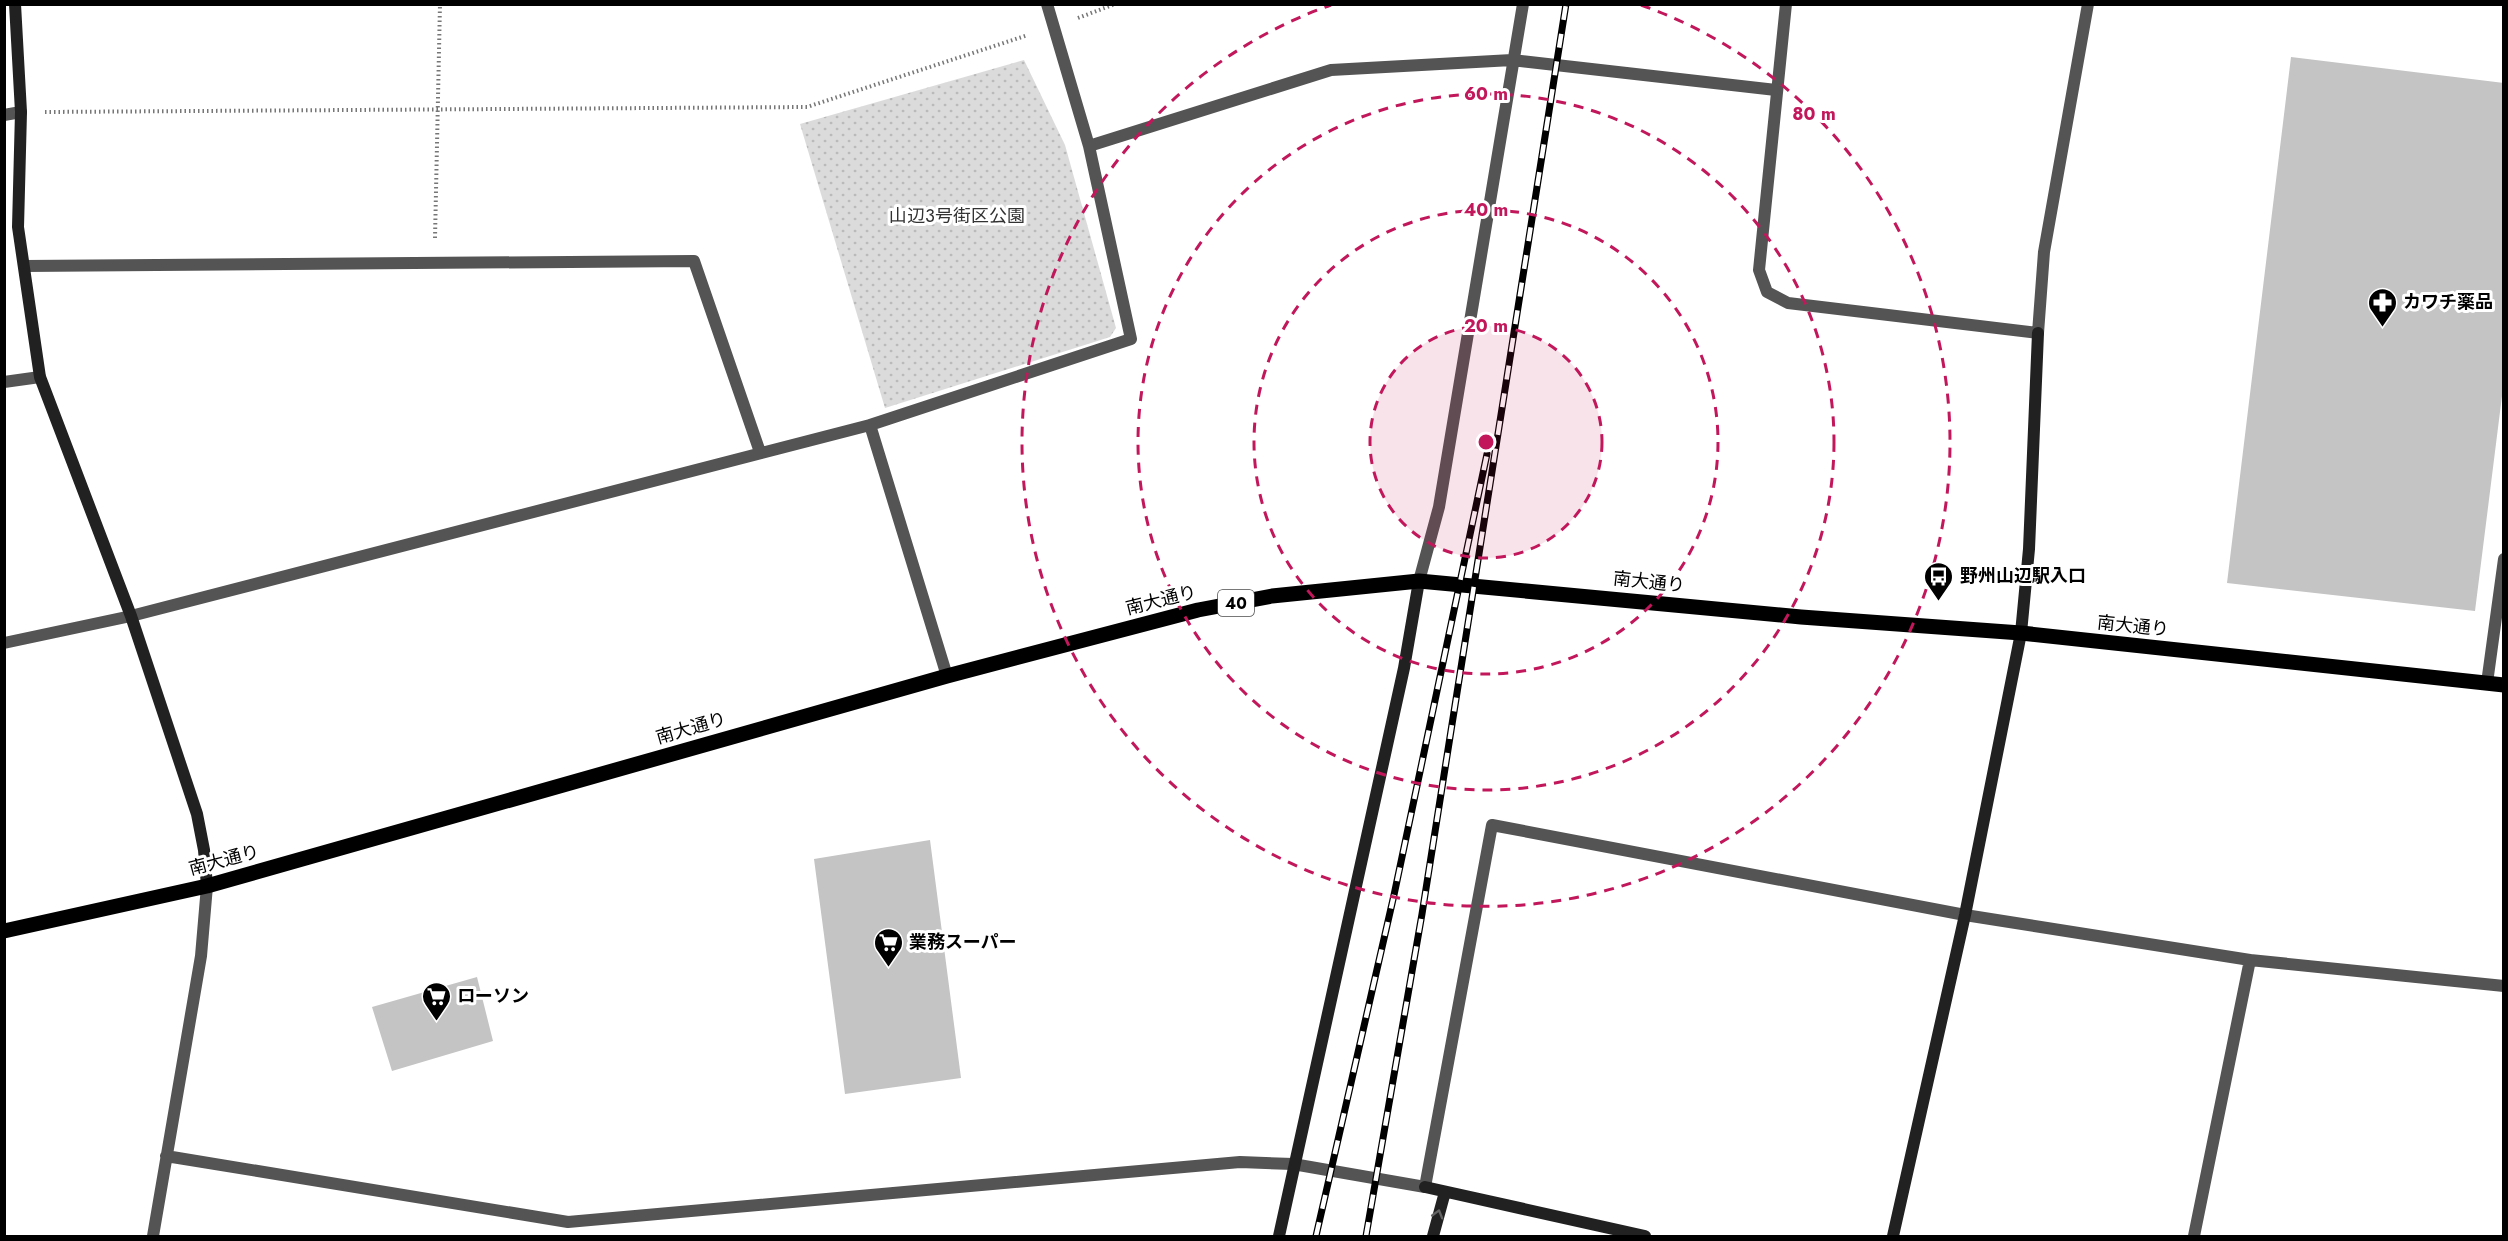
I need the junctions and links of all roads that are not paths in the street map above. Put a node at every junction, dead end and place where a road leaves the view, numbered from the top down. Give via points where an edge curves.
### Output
1 (15, 4) edge
2 (1047, 4) edge
3 (1523, 4) edge
4 (1786, 4) edge
5 (2088, 4) edge
6 (1512, 60) junction
7 (1776, 90) junction
8 (21, 112) junction
9 (4, 115) edge
10 (1089, 146) junction
11 (24, 266) junction
12 (2038, 333) junction
13 (40, 377) junction
14 (4, 382) edge
15 (870, 425) junction
16 (760, 452) junction
17 (2504, 559) edge
18 (1419, 581) junction
19 (131, 616) junction
20 (2021, 633) junction
21 (4, 643) edge
22 (947, 676) junction
23 (2487, 683) junction
24 (2504, 685) edge
25 (207, 886) junction
26 (1965, 915) junction
27 (4, 931) edge
28 (2250, 960) junction
29 (2504, 986) edge
30 (166, 1156) junction
31 (1293, 1164) junction
32 (1425, 1187) junction
33 (1445, 1192) junction
34 (153, 1236) edge
35 (1279, 1236) edge
36 (1433, 1236) edge
37 (1640, 1236) edge
38 (1893, 1236) edge
39 (2198, 1236) edge

1 - 8 street
2 - 10 street
3 - 6 street
4 - 7 street
5 - 12 street via 2044,252
6 - 7 street
6 - 10 street via 1331,70
6 - 18 street via 1439,507
7 - 12 street via 1759,270 1767,292 1788,303
8 - 9 street
8 - 11 street via 18,227
10 - 15 street via 1131,339
11 - 13 street
11 - 16 street via 694,261
12 - 20 street via 2029,549
13 - 14 street
13 - 19 street
15 - 16 street
15 - 22 street
16 - 19 street
17 - 23 street
18 - 20 main road, 南大通り / 40
18 - 22 main road, 南大通り / 40 via 1272,596 1198,610
18 - 31 street via 1404,668
19 - 21 street
19 - 25 street via 197,814
20 - 23 main road, 南大通り / 40
20 - 26 street
22 - 25 main road, 南大通り / 40
23 - 24 main road, 南大通り / 40
25 - 27 main road, 南大通り / 40
25 - 30 street via 201,956
26 - 28 street
26 - 32 street via 1492,825
26 - 38 street
28 - 29 street
28 - 39 street
30 - 31 street via 568,1222 1240,1162
30 - 34 street
31 - 32 street
31 - 35 street
32 - 33 street
36 -> 33 street
33 - 37 street

